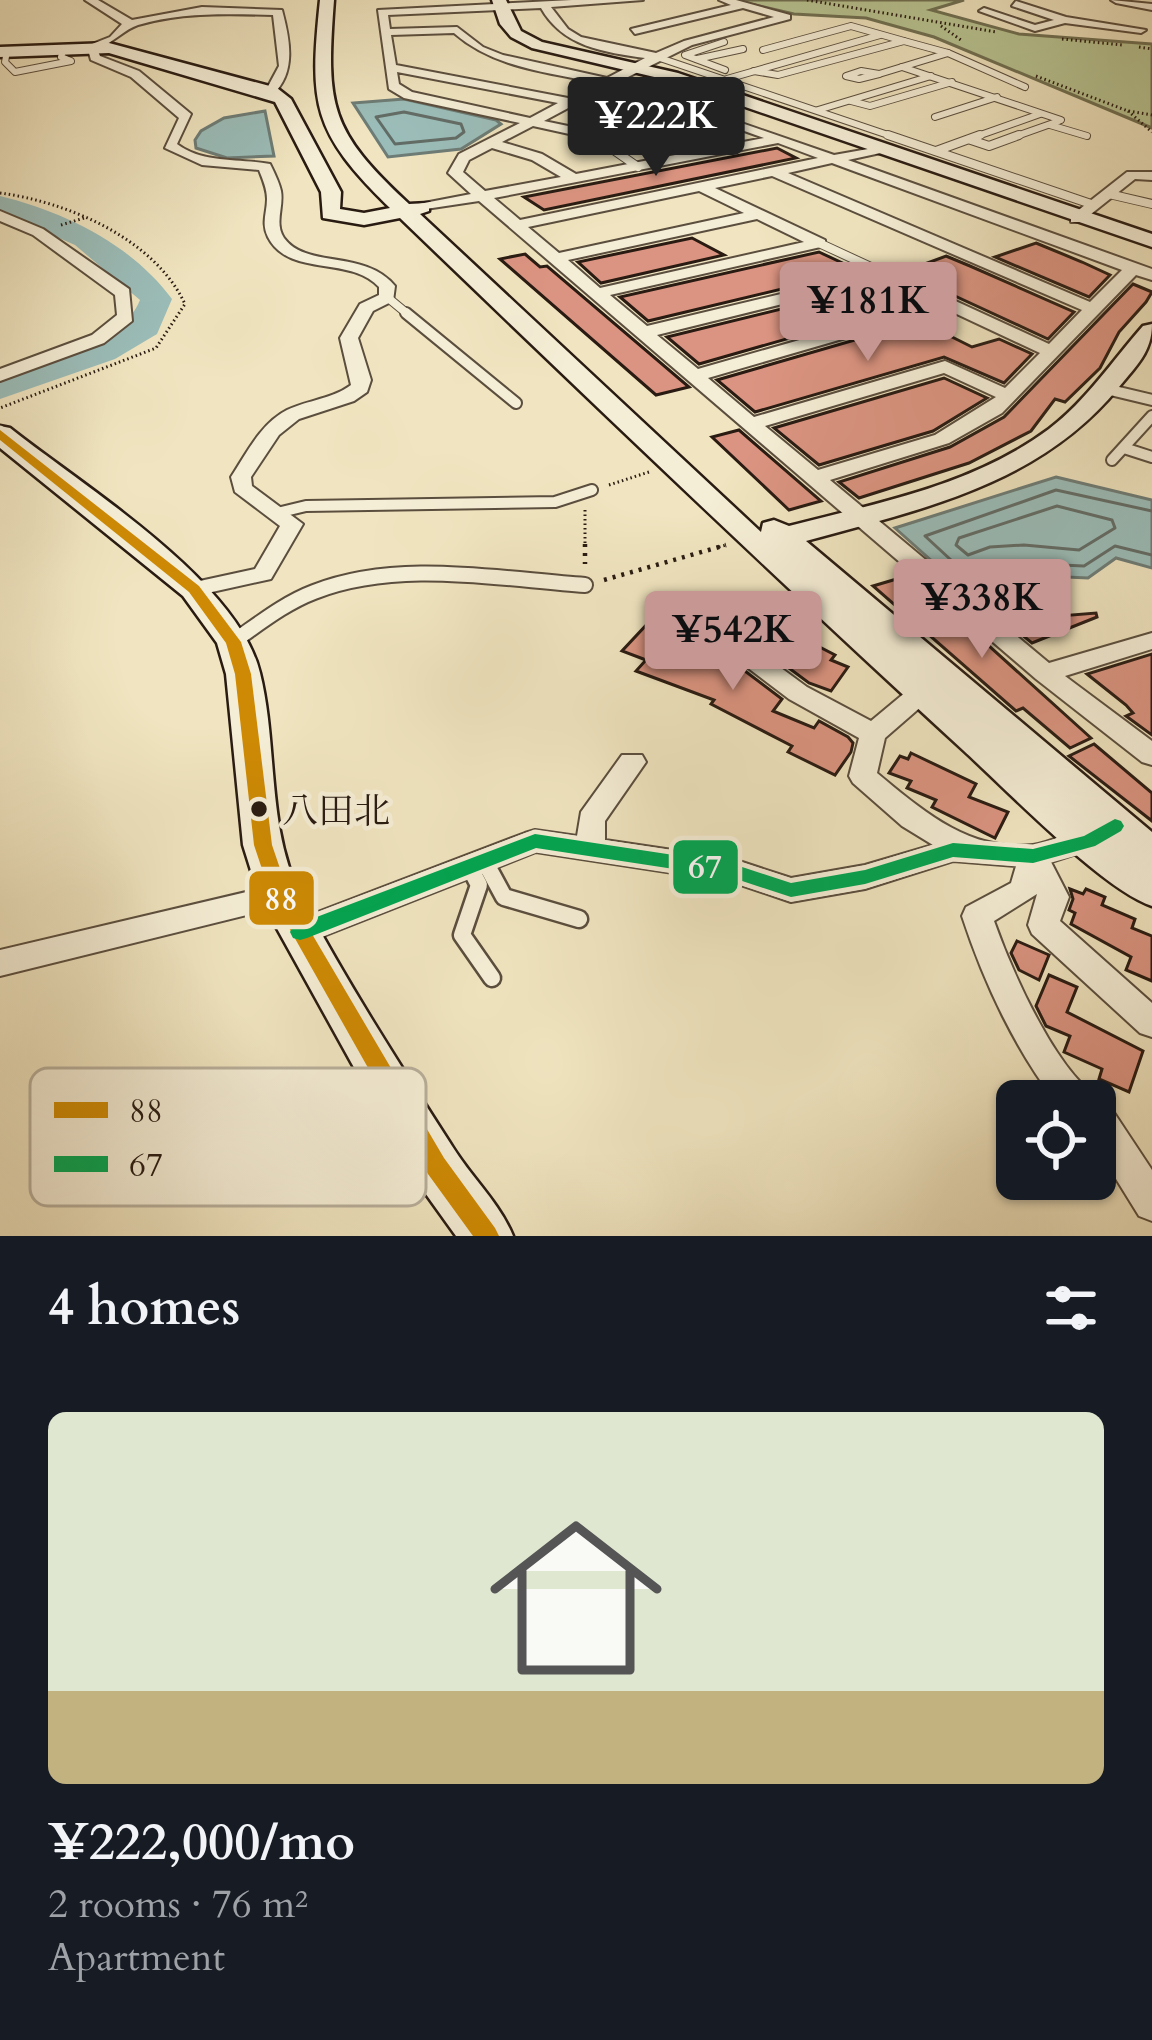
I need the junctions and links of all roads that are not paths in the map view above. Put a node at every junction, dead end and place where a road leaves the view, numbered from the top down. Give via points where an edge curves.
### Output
1 (90, 0) edge
2 (327, 0) edge
3 (340, 0) edge
4 (638, 0) edge
5 (724, 0) edge
6 (1116, 0) edge
7 (1020, 2) edge
8 (500, 4) edge
9 (598, 4) junction
10 (545, 5) junction
11 (1070, 5) dead end
12 (740, 6) junction
13 (1152, 7) edge
14 (661, 8) dead end
15 (691, 18) junction
16 (605, 19) dead end
17 (1065, 20) junction
18 (128, 24) junction
19 (620, 25) dead end
20 (1146, 30) edge
21 (635, 31) junction
22 (384, 32) junction
23 (880, 35) junction
24 (904, 41) junction
25 (724, 42) dead end
26 (688, 43) junction
27 (91, 47) junction
28 (743, 49) dead end
29 (4, 51) edge
30 (948, 53) junction
31 (695, 59) junction
32 (793, 60) junction
33 (648, 63) junction
34 (678, 64) junction
35 (390, 67) junction
36 (902, 67) junction
37 (754, 71) junction
38 (879, 74) dead end
39 (726, 75) junction
40 (932, 76) junction
41 (614, 82) junction
42 (952, 82) junction
43 (1025, 87) dead end
44 (271, 92) junction
45 (999, 96) junction
46 (850, 100) junction
47 (574, 102) junction
48 (816, 110) junction
49 (1041, 114) junction
50 (707, 115) junction
51 (935, 117) dead end
52 (533, 123) junction
53 (1049, 124) junction
54 (647, 125) junction
55 (592, 135) junction
56 (1087, 136) dead end
57 (778, 140) junction
58 (970, 140) junction
59 (906, 141) junction
60 (493, 144) junction
61 (880, 149) junction
62 (936, 152) junction
63 (834, 161) junction
64 (638, 166) junction
65 (777, 173) junction
66 (1152, 176) edge
67 (574, 178) junction
68 (703, 188) junction
69 (1109, 194) junction
70 (478, 196) junction
71 (1152, 204) edge
72 (1094, 205) junction
73 (414, 209) junction
74 (760, 214) junction
75 (0, 215) edge
76 (1076, 219) junction
77 (518, 225) junction
78 (1152, 241) edge
79 (819, 243) junction
80 (552, 259) junction
81 (1142, 273) edge
82 (886, 274) junction
83 (594, 294) junction
84 (387, 298) junction
85 (947, 303) junction
86 (1095, 310) junction
87 (1152, 332) edge
88 (641, 334) junction
89 (1050, 351) junction
90 (0, 374) edge
91 (693, 376) junction
92 (1101, 388) junction
93 (1008, 395) junction
94 (1152, 400) edge
95 (516, 403) dead end
96 (1152, 416) edge
97 (750, 424) junction
98 (0, 434) edge
99 (1124, 448) junction
100 (1152, 457) edge
101 (1112, 460) dead end
102 (813, 478) junction
103 (592, 490) road end
104 (277, 513) junction
105 (859, 516) junction
106 (763, 540) junction
107 (585, 585) road end
108 (194, 589) junction
109 (715, 632) dead end
110 (1152, 641) edge
111 (232, 642) junction
112 (1045, 673) junction
113 (922, 692) junction
114 (872, 734) junction
115 (1152, 754) edge
116 (632, 762) dead end
117 (1102, 833) junction
118 (591, 847) junction
119 (967, 851) junction
120 (1152, 853) edge
121 (1033, 856) junction
122 (477, 863) junction
123 (1152, 890) edge
124 (280, 896) junction
125 (579, 919) dead end
126 (299, 932) junction
127 (0, 962) edge
128 (492, 978) dead end
129 (1152, 1023) edge
130 (379, 1068) edge
131 (1059, 1080) edge
132 (1116, 1146) edge
133 (426, 1149) edge
134 (1152, 1203) edge
135 (487, 1236) edge

1 - 18 street
2 - 3 street
2 - 73 street via 321,102 342,147
3 - 73 street via 336,82 346,121
4 - 9 street
5 - 12 street
6 - 13 street
7 - 17 street
7 - 17 street via 984,11 1035,28
8 - 10 street
8 - 22 street via 382,12
8 - 33 street via 516,34 537,45
9 - 10 street
9 - 16 street
10 - 33 street via 568,36
11 - 20 street via 1142,20
12 - 15 street
12 - 26 street via 786,17
14 - 15 street
15 - 21 street
17 - 20 street
18 - 27 street
18 - 44 street via 214,9 286,16 285,66
19 - 21 street
21 - 26 street
22 - 35 street
22 - 41 street via 457,30 500,58
23 - 24 lane
23 - 32 lane
23 - 32 lane via 851,26 763,50
24 - 30 lane
24 - 37 lane via 778,75
25 - 31 lane via 685,55
26 - 33 street
27 - 29 street
27 - 44 street
27 - 84 street via 95,58 135,74 186,117 174,151 265,167 274,194 271,228 291,252 367,268 384,279
28 - 31 lane
30 - 36 lane
30 - 43 lane
31 - 34 lane
31 - 39 lane
32 - 37 lane
33 - 34 lane
33 - 41 street
33 - 61 street
34 - 39 lane
35 - 47 street
35 - 52 street via 393,86 408,95
36 - 38 lane
36 - 40 lane
37 - 39 lane
39 - 48 lane
40 - 42 lane
40 - 46 lane
41 - 47 street
41 - 50 street
42 - 45 lane
42 - 46 lane via 870,106
44 - 73 street via 331,192 330,214 364,219
45 - 49 lane
45 - 51 lane
46 - 48 lane
47 - 52 street
47 - 54 street
48 - 59 lane
49 - 53 lane via 1061,120
49 - 58 lane
50 - 54 street
50 - 57 street
52 - 55 street
52 - 60 street
53 - 56 lane
53 - 58 lane via 989,146
54 - 55 street
55 - 64 lane
57 - 63 street
57 - 64 street
58 - 62 lane
59 - 61 lane
59 - 62 lane
60 - 67 street
60 - 70 street via 456,165
61 - 63 street
61 - 76 street
62 - 72 lane
63 - 65 street
63 - 81 street
64 - 67 street
65 - 68 street
65 - 86 street
66 - 69 street via 1132,175
67 - 70 street
68 - 74 street
68 - 77 street
69 - 71 lane
69 - 72 street
70 - 73 street
70 - 77 street
72 - 76 street
73 - 106 street
73 - 106 street via 673,465
74 - 79 street
74 - 80 street
75 - 90 street via 123,293 126,317 98,339
76 - 78 street
77 - 80 street
79 - 82 lane
79 - 83 street
80 - 83 street
81 - 86 street
82 - 85 street
82 - 88 street
83 - 88 street
84 - 95 lane
84 - 104 street via 366,308 349,338 360,388 292,415 241,477 242,488
85 - 89 street
85 - 91 street
86 - 89 street
87 - 92 street
88 - 91 street
89 - 93 street
91 - 97 street
92 - 94 lane
92 - 105 street via 1061,433 1030,453
93 - 97 street via 946,367
93 - 102 street via 942,439
96 - 99 lane
97 - 102 street
98 - 108 street
99 - 100 lane
99 - 101 lane
102 - 105 street
103 - 104 lane via 555,502
104 - 108 street via 292,524 263,574
105 - 106 street
105 - 112 street
106 - 113 street
106 - 117 street
107 - 111 lane via 395,575 329,586
108 - 111 street
109 - 114 street
110 - 112 street
111 - 124 street via 243,674 263,845
112 - 115 street
113 - 114 street
113 - 117 street
114 - 119 street via 863,776
116 - 118 street via 591,820
117 - 120 street
117 - 121 street
117 - 123 street
118 - 119 street via 733,871 790,890
118 - 122 street via 535,841
119 - 121 street
121 - 129 street via 1054,897 1043,925
121 - 131 street via 1024,890 977,916 988,952
122 - 125 lane via 504,897
122 - 126 street
122 - 128 lane via 479,885 462,934
124 - 126 street
124 - 127 street
126 - 130 street
132 - 134 street
133 - 135 street

